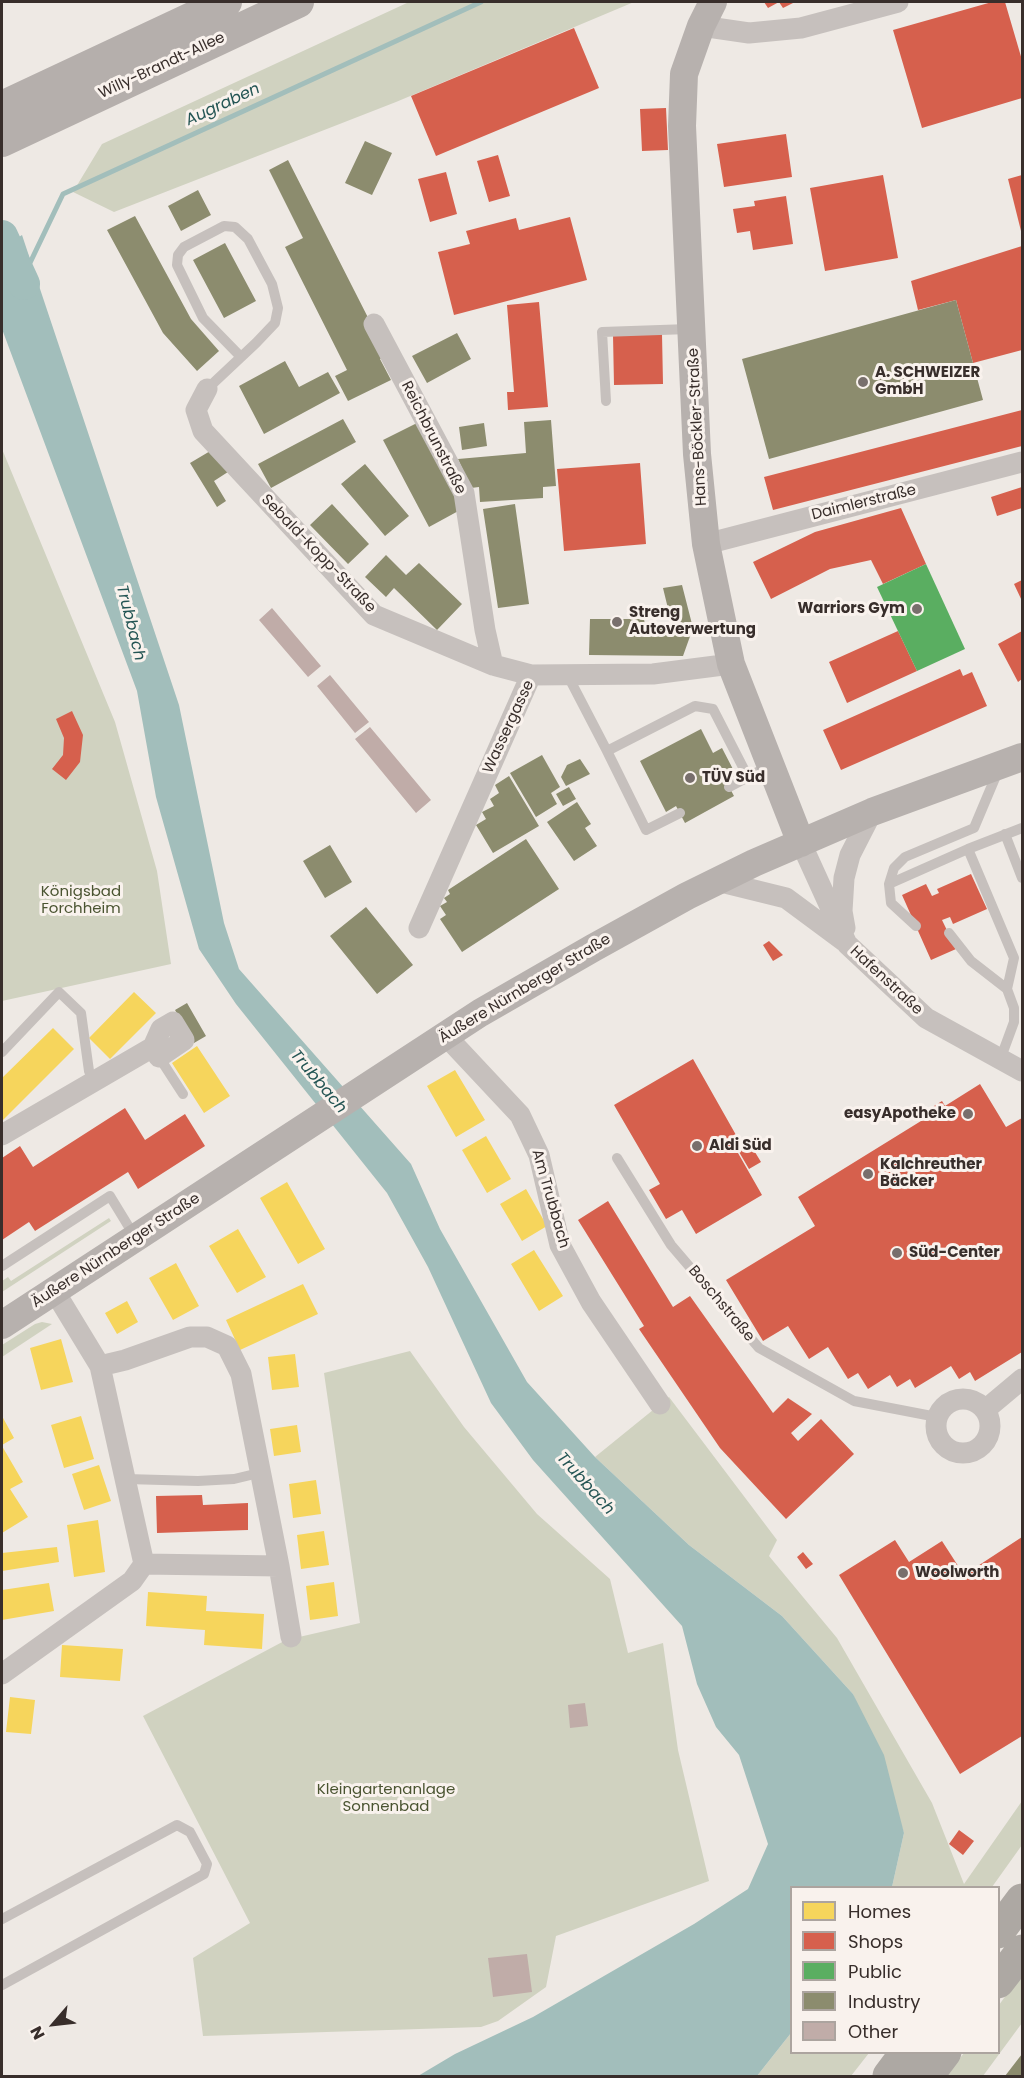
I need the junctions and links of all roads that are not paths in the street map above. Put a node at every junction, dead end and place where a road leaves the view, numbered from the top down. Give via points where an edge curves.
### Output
1 (898, 2) edge
2 (285, 4) edge
3 (212, 6) edge
4 (707, 14) edge
5 (2, 107) edge
6 (12, 136) edge
7 (374, 324) dead end
8 (692, 329) junction
9 (241, 357) junction
10 (207, 389) joint
11 (606, 401) dead end
12 (1023, 462) edge
13 (706, 544) junction
14 (493, 664) junction
15 (731, 664) junction
16 (531, 675) junction
17 (568, 676) junction
18 (607, 752) junction
19 (1012, 761) edge
20 (759, 771) junction
21 (729, 787) dead end
22 (872, 812) junction
23 (680, 813) dead end
24 (1023, 828) edge
25 (1005, 834) junction
26 (801, 843) junction
27 (968, 849) junction
28 (1023, 878) edge
29 (717, 881) junction
30 (889, 884) junction
31 (916, 926) dead end
32 (419, 928) dead end
33 (948, 933) dead end
34 (847, 944) junction
35 (1018, 956) edge
36 (1007, 989) junction
37 (446, 1036) junction
38 (2, 1052) edge
39 (156, 1052) joint
40 (1000, 1060) junction
41 (1023, 1071) edge
42 (94, 1083) junction
43 (183, 1094) dead end
44 (2, 1135) edge
45 (617, 1158) dead end
46 (136, 1238) junction
47 (2, 1266) edge
48 (56, 1292) junction
49 (2, 1325) edge
50 (100, 1366) junction
51 (1023, 1378) edge
52 (660, 1404) dead end
53 (985, 1410) junction
54 (937, 1417) junction
55 (259, 1473) junction
56 (126, 1479) junction
57 (144, 1564) junction
58 (279, 1566) junction
59 (291, 1637) dead end
60 (2, 1674) edge
61 (1023, 1900) edge
62 (2, 1919) edge
63 (1000, 1931) edge
64 (1023, 1951) edge
65 (1000, 1981) edge
66 (2, 1984) edge
67 (906, 2054) edge
68 (944, 2054) edge
69 (889, 2076) edge
70 (927, 2076) edge

1 - 4 street via 801,28 749,33
2 - 6 main road, Willy-Brandt-Allee
3 - 5 main road, Willy-Brandt-Allee
4 - 8 main road, Hans-Böckler-Straße via 684,74 682,126
7 - 14 street, Reichbrunstraße via 464,493
8 - 11 lane via 602,332
8 - 13 main road, Hans-Böckler-Straße via 697,453
9 - 9 lane via 275,323 278,308 272,284 248,239 235,227 224,226 184,247 177,265 203,318
9 - 10 lane
10 - 14 street, Sebald-Kopp-Straße via 196,410 203,431 374,615
12 - 13 street, Daimlerstraße
13 - 15 main road, Hans-Böckler-Straße
14 - 16 street, Sebald-Kopp-Straße
15 - 17 street, Wassergasse via 653,674
15 - 20 main road, Hans-Böckler-Straße
16 - 17 street, Wassergasse
16 - 32 street, Wassergasse
17 - 18 lane
18 - 20 lane via 695,706 713,710
18 - 23 lane via 646,830
19 - 22 main road, Äußere Nürnberger Straße
19 - 30 lane via 974,828 905,857 894,868
20 - 21 lane
20 - 26 main road, Hans-Böckler-Straße
22 - 26 main road, Äußere Nürnberger Straße
22 - 34 street via 850,855 844,878 842,911
24 - 25 lane
25 - 27 lane
25 - 28 lane
26 - 29 main road, Äußere Nürnberger Straße
26 - 34 street, Hafenstraße
27 - 30 lane
27 - 35 lane
29 - 34 street via 786,898
29 - 37 main road, Äußere Nürnberger Straße via 593,948
30 - 31 lane via 891,903
33 - 36 lane via 971,961
34 - 40 street, Hafenstraße via 926,1018
35 - 36 lane
36 - 40 lane via 1014,1022
37 - 46 main road, Äußere Nürnberger Straße
37 - 52 street, Am Trubbach via 520,1114 539,1155 560,1245 591,1302
38 - 42 lane via 59,992 81,1013
39 - 42 street
39 - 43 lane
40 - 41 street, Hafenstraße
42 - 44 street
45 - 54 lane, Boschstraße via 671,1245 759,1348 854,1401
46 - 47 lane via 110,1196
46 - 48 main road, Äußere Nürnberger Straße
48 - 49 main road, Äußere Nürnberger Straße
48 - 50 street
50 - 55 street via 190,1337 207,1337 227,1346 241,1374
50 - 56 street
51 - 53 street
53 - 54 street via 971,1400 954,1400
53 - 54 street via 990,1427 988,1436 983,1444 967,1453 942,1443 936,1428
55 - 56 lane via 198,1481
55 - 58 street
56 - 57 street
57 - 58 street
57 - 60 street via 132,1581
58 - 59 street
61 - 63 highway
62 - 66 lane via 177,1825 190,1832 207,1864 204,1874
64 - 65 highway
67 - 69 highway
68 - 70 highway

